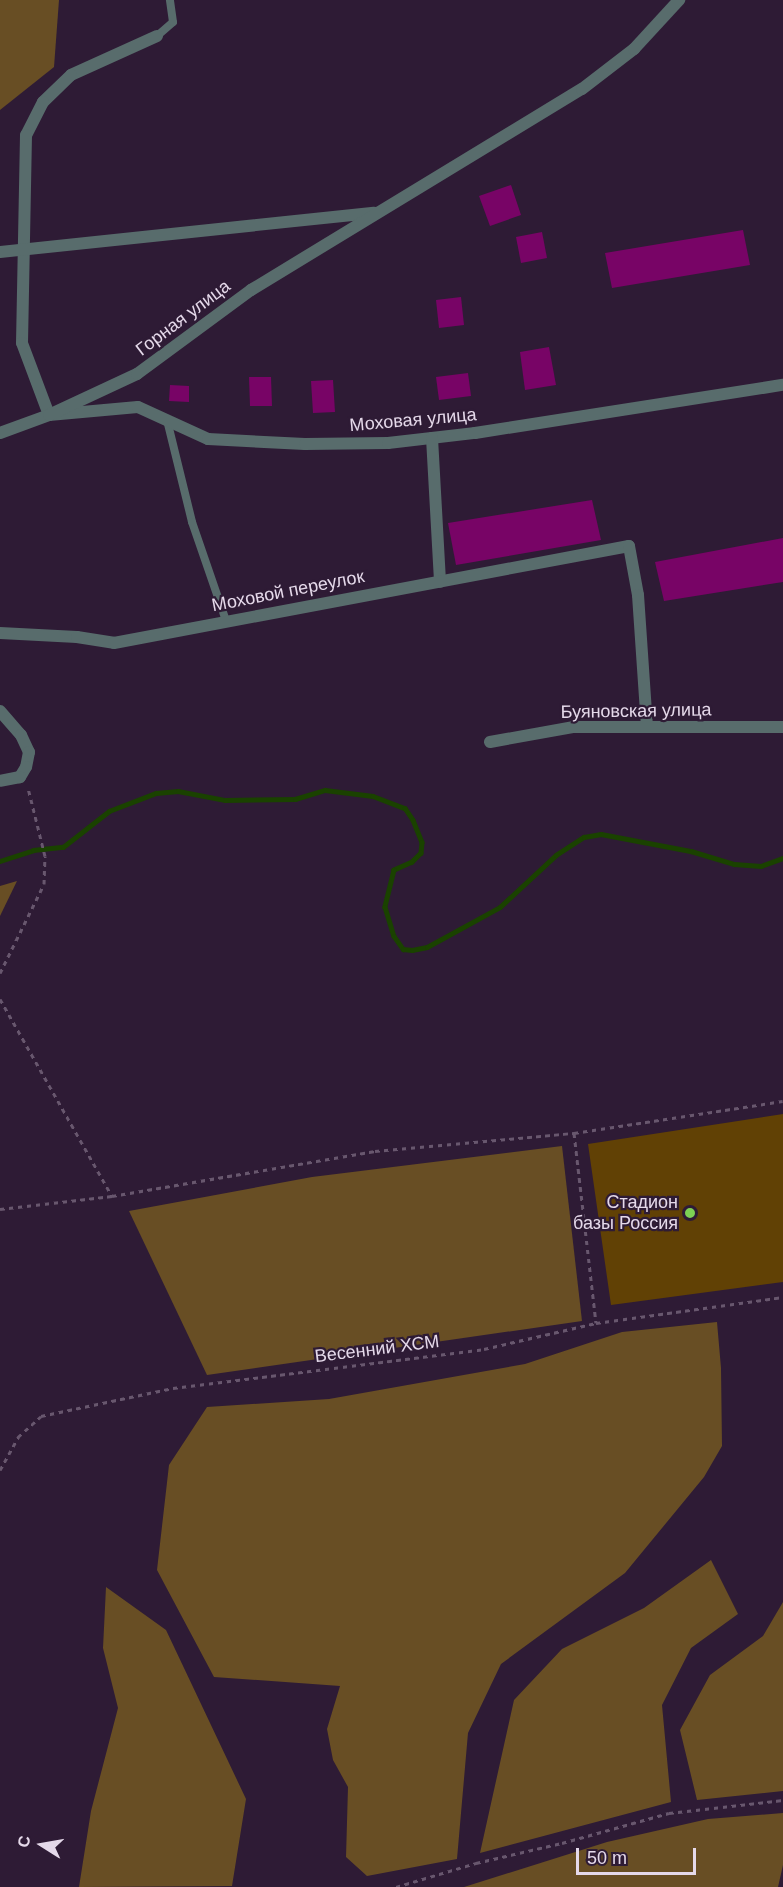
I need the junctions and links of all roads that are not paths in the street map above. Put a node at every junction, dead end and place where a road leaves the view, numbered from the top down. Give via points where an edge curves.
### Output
1 (170, 0) edge
2 (680, 0) edge
3 (158, 36) joint
4 (378, 212) junction
5 (22, 250) junction
6 (0, 252) edge
7 (783, 385) edge
8 (49, 415) junction
9 (168, 420) junction
10 (0, 434) edge
11 (432, 438) junction
12 (440, 582) junction
13 (226, 621) junction
14 (0, 633) edge
15 (0, 711) edge
16 (647, 726) junction
17 (783, 727) edge
18 (490, 742) dead end
19 (0, 781) edge

1 - 3 lane via 173,22
2 - 4 street, Горная улица via 634,49 582,89
3 - 5 street via 71,75 43,102 26,135
4 - 5 street, Горная улица
4 - 8 street, Горная улица via 251,290 137,374
5 - 6 street, Горная улица
5 - 8 street via 22,343
7 - 11 street, Моховая улица
8 - 9 street, Моховая улица via 138,407
8 - 10 street, Горная улица
9 - 11 street, Моховая улица via 208,439 388,444
9 - 13 lane via 192,522
11 - 12 street
12 - 13 street, Моховой переулок
12 - 16 street, Моховой переулок via 629,546 638,595
13 - 14 street, Моховой переулок via 114,643
15 - 19 street via 21,735 29,752 20,777
16 - 17 street, Буяновская улица
16 - 18 street, Буяновская улица via 573,726

